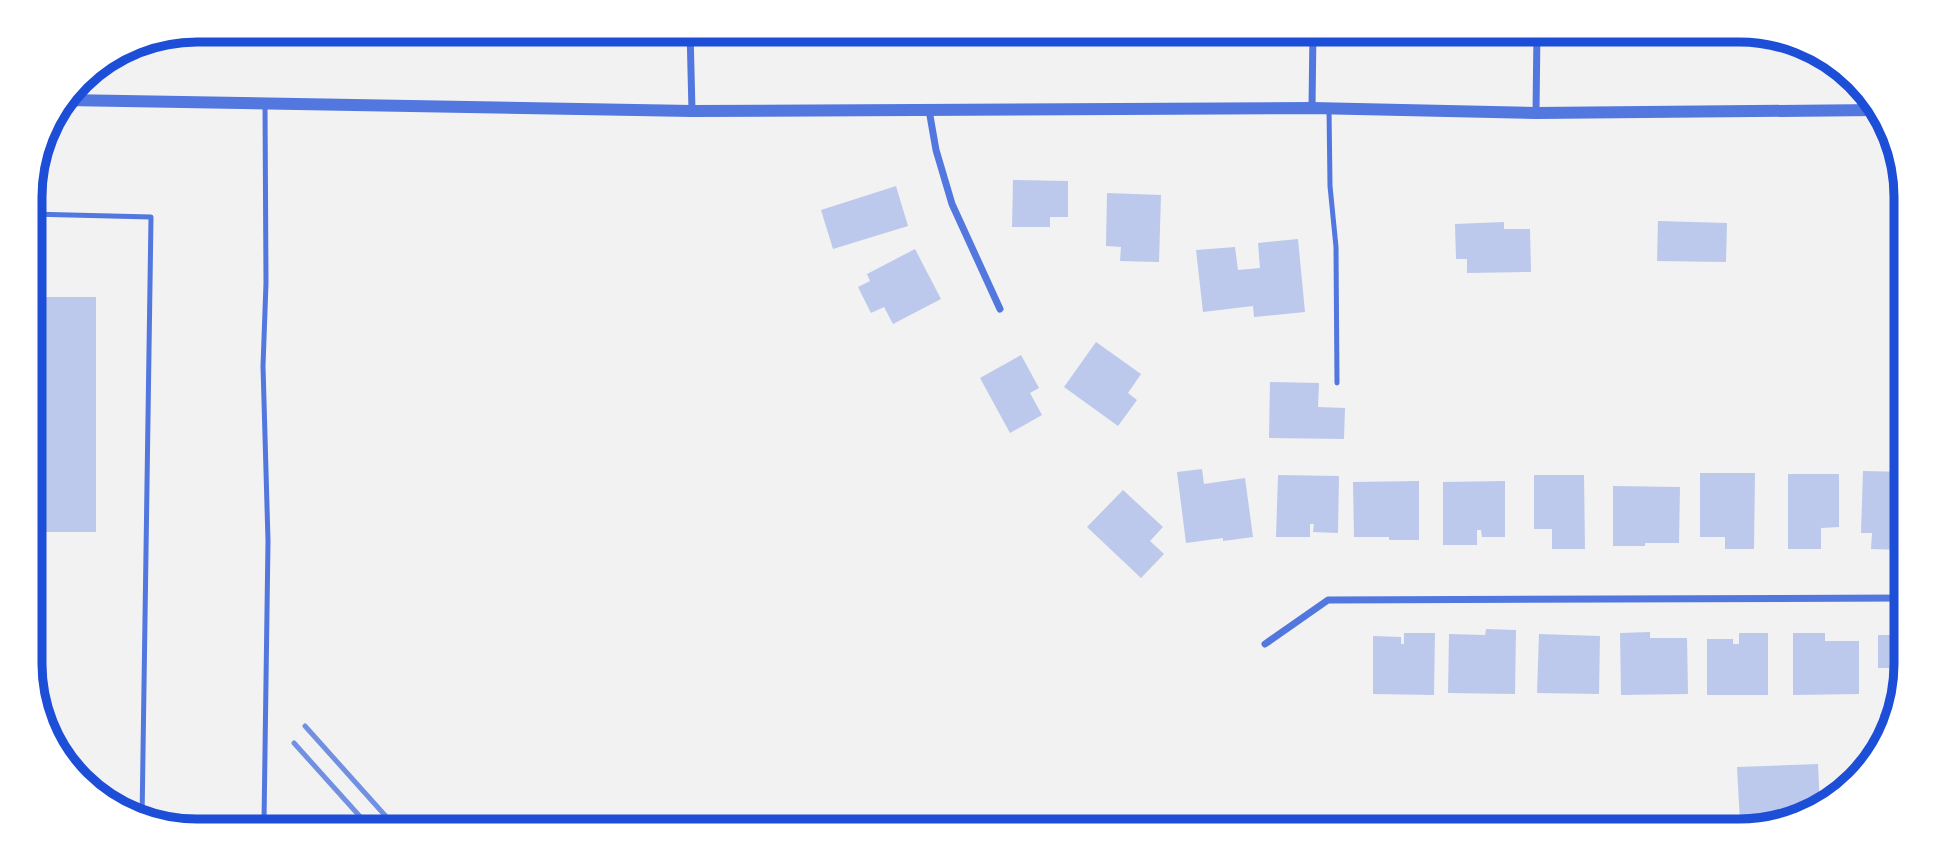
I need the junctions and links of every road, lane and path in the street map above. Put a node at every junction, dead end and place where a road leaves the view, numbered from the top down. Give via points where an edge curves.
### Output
1 (690, 42) edge
2 (1313, 42) edge
3 (1537, 42) edge
4 (77, 100) edge
5 (265, 104) junction
6 (1312, 108) junction
7 (1329, 108) junction
8 (929, 110) junction
9 (1867, 110) edge
10 (692, 111) junction
11 (1536, 113) junction
12 (42, 214) edge
13 (1000, 309) dead end
14 (1337, 383) dead end
15 (1894, 598) edge
16 (1265, 644) dead end
17 (142, 809) edge
18 (264, 819) edge

1 - 10 street
2 - 6 street
3 - 11 street
4 - 5 street
5 - 10 street
5 - 18 lane via 263,366 268,541
6 - 7 street
6 - 8 street
7 - 11 street
7 - 14 lane
8 - 10 street
8 - 13 street via 952,204
9 - 11 street
12 - 17 lane via 151,217
15 - 16 street via 1328,600

